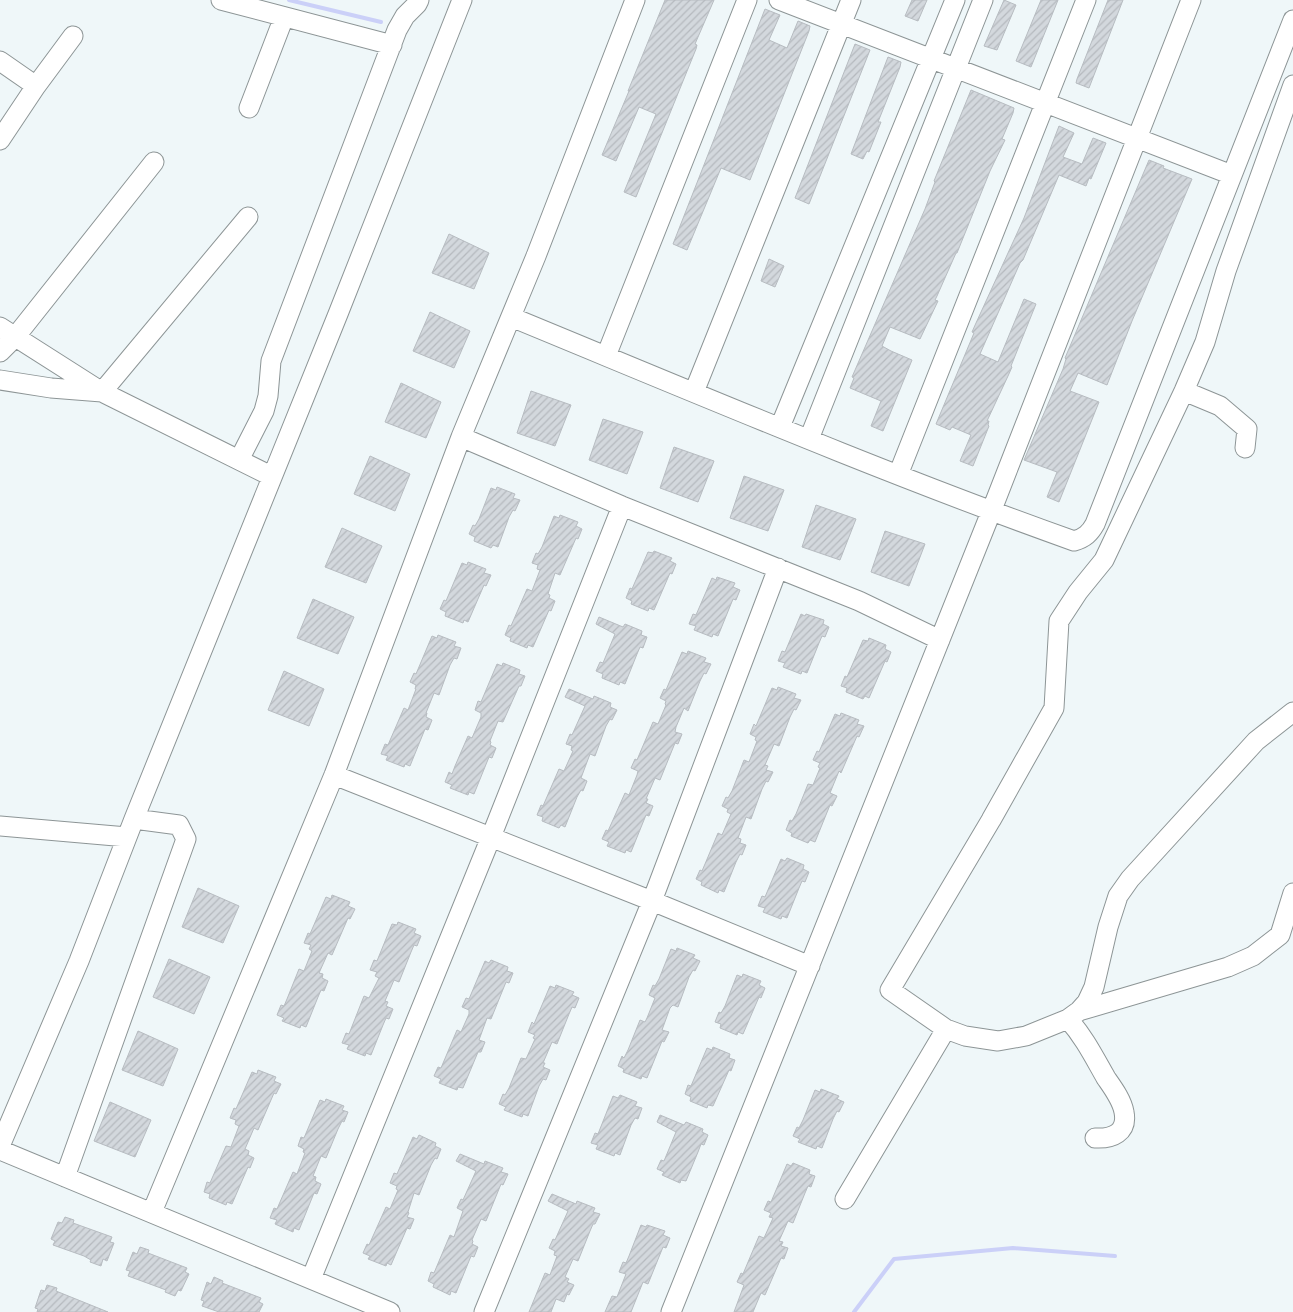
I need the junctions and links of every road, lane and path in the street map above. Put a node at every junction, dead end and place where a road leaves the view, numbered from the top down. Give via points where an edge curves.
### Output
1 (222, 0) edge
2 (462, 0) edge
3 (635, 0) edge
4 (747, 0) edge
5 (778, 0) edge
6 (852, 0) edge
7 (956, 0) edge
8 (982, 0) edge
9 (1086, 0) edge
10 (1191, 0) edge
11 (412, 2) edge
12 (284, 17) junction
13 (1293, 20) edge
14 (842, 25) junction
15 (73, 36) dead end
16 (392, 45) junction
17 (932, 60) junction
18 (0, 61) edge
19 (956, 69) junction
20 (1293, 84) edge
21 (36, 86) junction
22 (1044, 103) junction
23 (249, 108) dead end
24 (1136, 139) junction
25 (0, 140) edge
26 (154, 162) dead end
27 (1232, 175) junction
28 (248, 217) dead end
29 (511, 317) junction
30 (8, 331) edge
31 (0, 352) edge
32 (606, 356) junction
33 (0, 380) edge
34 (1184, 391) junction
35 (102, 392) junction
36 (694, 392) junction
37 (780, 427) junction
38 (461, 438) junction
39 (809, 439) junction
40 (1244, 448) dead end
41 (238, 460) junction
42 (898, 475) junction
43 (271, 476) junction
44 (622, 506) junction
45 (991, 512) junction
46 (778, 568) junction
47 (940, 640) junction
48 (1293, 712) edge
49 (334, 775) junction
50 (134, 819) junction
51 (0, 826) edge
52 (127, 837) junction
53 (492, 837) junction
54 (1293, 893) edge
55 (652, 901) junction
56 (810, 966) junction
57 (1074, 1015) junction
58 (946, 1029) junction
59 (1095, 1138) dead end
60 (0, 1146) edge
61 (0, 1150) edge
62 (65, 1176) junction
63 (845, 1200) dead end
64 (152, 1212) junction
65 (310, 1279) junction
66 (377, 1310) edge
67 (484, 1312) edge
68 (671, 1312) edge

1 - 12 street
2 - 43 street
3 - 29 street
4 - 32 street
5 - 14 street
6 - 14 street
7 - 17 street
8 - 19 street
9 - 22 street
10 - 24 street
11 - 16 street
12 - 16 street
12 - 23 street
13 - 27 street
14 - 17 street
14 - 36 street
15 - 21 street
16 - 41 street via 271,361 264,411
17 - 19 street
17 - 37 street
18 - 21 street
19 - 22 street
19 - 39 street
20 - 34 street via 1226,271 1205,342
21 - 25 street
22 - 24 street
22 - 42 street
24 - 27 street
24 - 45 street
26 - 30 street
27 - 45 street via 1090,533 1074,541
28 - 35 street
29 - 32 street
29 - 38 street
30 - 31 street
30 - 35 street
32 - 36 street
33 - 35 street
34 - 40 street via 1220,406 1247,429
34 - 58 street via 1104,560 1059,621 1054,708 890,990
35 - 41 street
36 - 37 street
37 - 39 street
38 - 44 street
38 - 49 street
39 - 42 street
41 - 43 street
42 - 45 street
43 - 50 street
44 - 46 street
44 - 53 street
45 - 47 street
46 - 47 street via 859,600
46 - 55 street
47 - 56 street
48 - 57 street via 1256,741 1130,879 1118,896 1094,987
49 - 53 street
49 - 64 street
50 - 52 street
50 - 62 street via 179,825 186,839
51 - 52 street
52 - 60 street via 79,961
53 - 55 street
53 - 65 street
54 - 57 street via 1280,935 1253,956 1228,967
55 - 56 street
55 - 67 street
56 - 68 street
57 - 58 street via 1026,1036 998,1041 965,1036
57 - 59 street via 1124,1114 1122,1128 1116,1136
58 - 63 street
61 - 62 street
62 - 64 street
64 - 65 street
65 - 66 street

